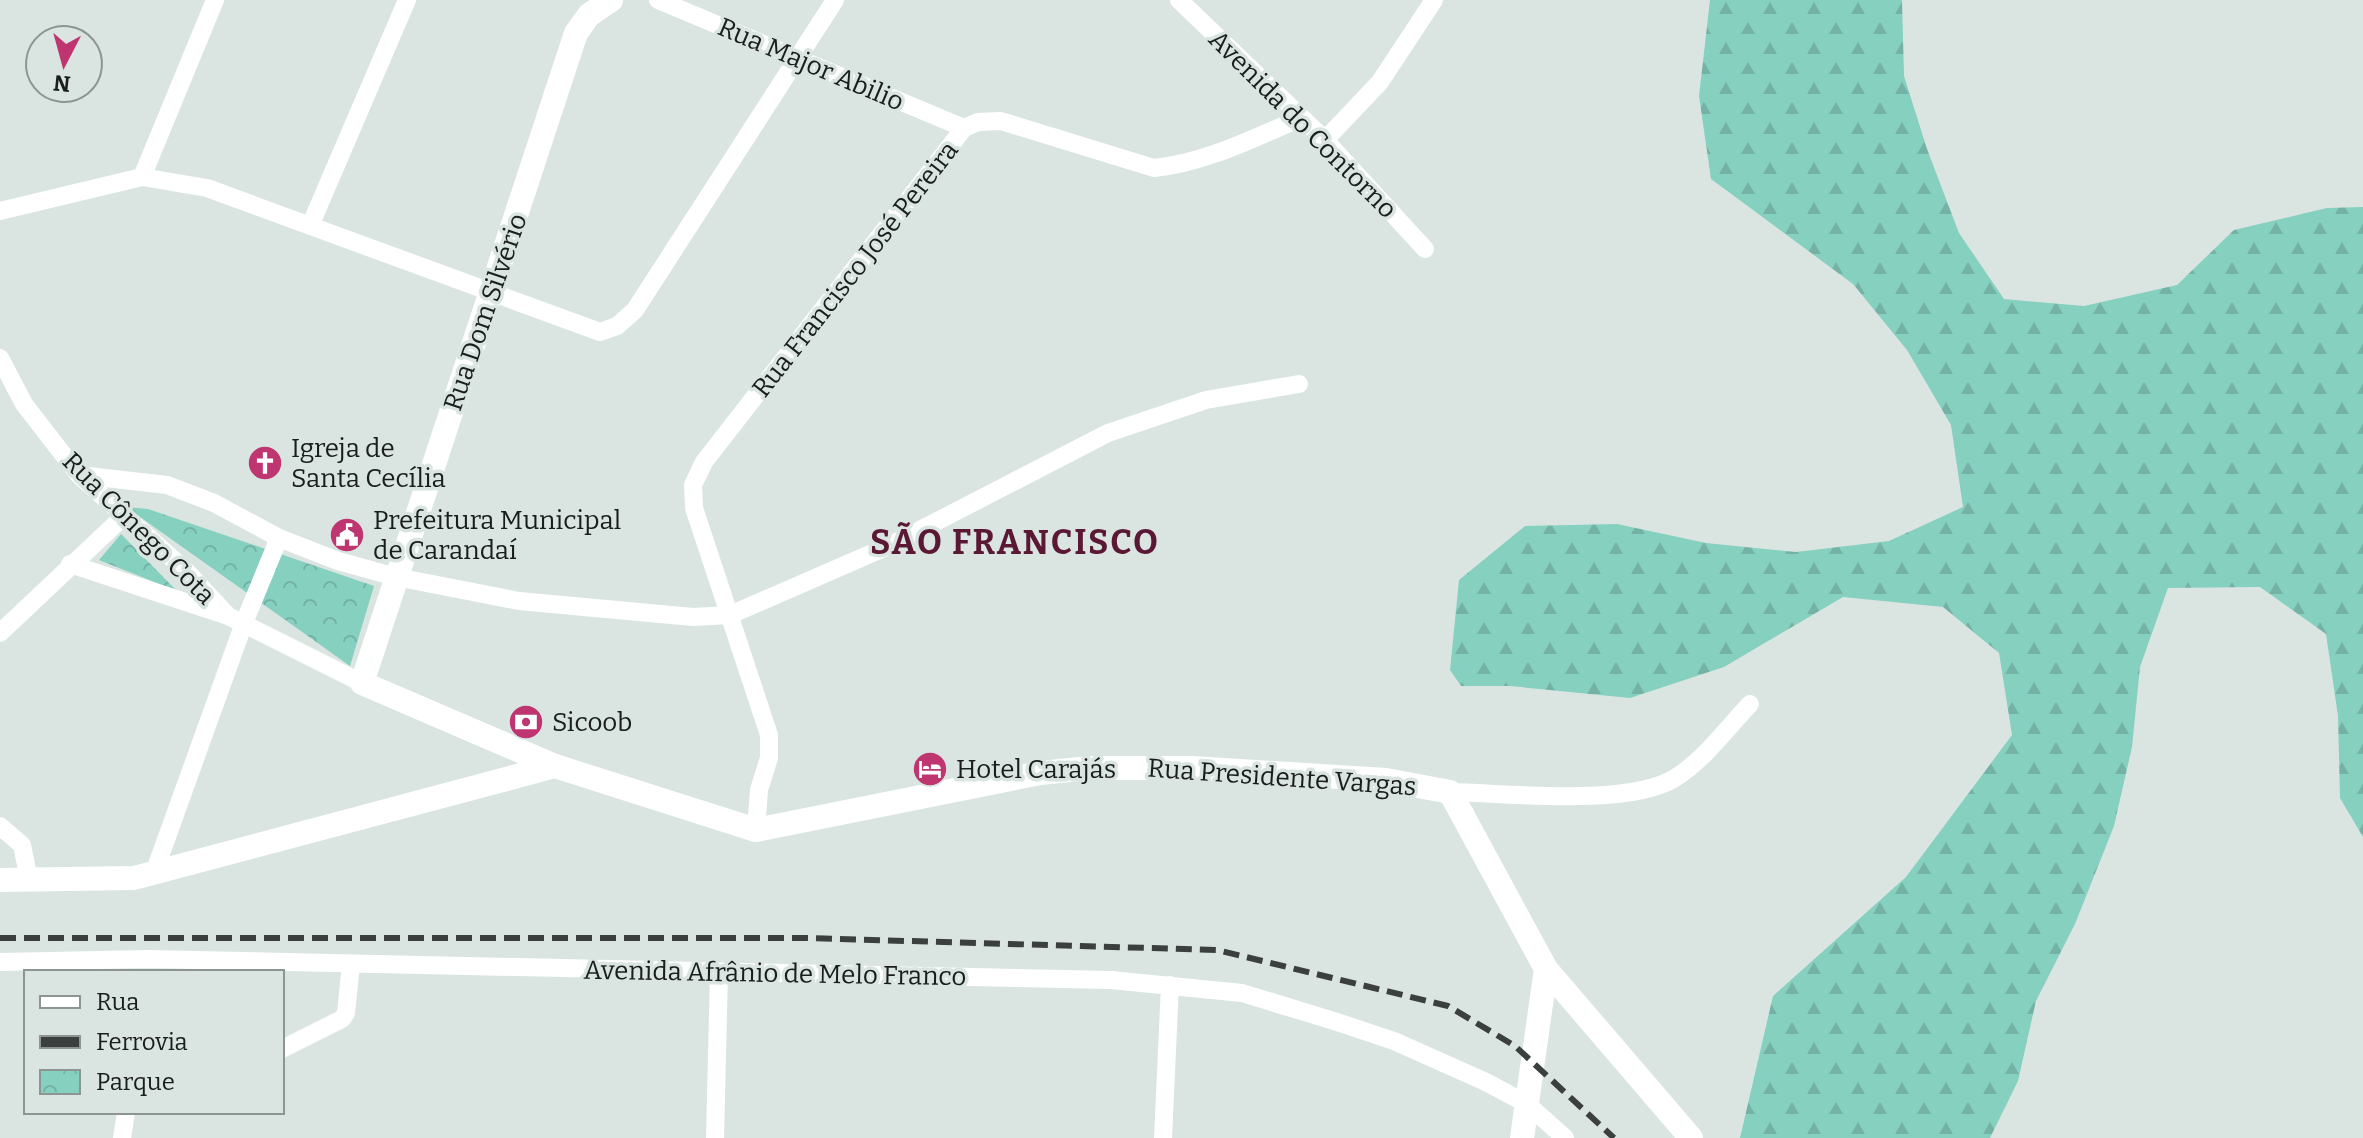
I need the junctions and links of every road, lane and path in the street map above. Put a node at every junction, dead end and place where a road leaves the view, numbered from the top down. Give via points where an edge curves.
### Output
1 (215, 0) edge
2 (407, 0) edge
3 (611, 0) edge
4 (658, 0) edge
5 (835, 0) edge
6 (1179, 0) edge
7 (1434, 0) edge
8 (795, 59) junction
9 (1301, 118) junction
10 (964, 128) junction
11 (1325, 140) junction
12 (142, 177) junction
13 (0, 211) edge
14 (310, 226) junction
15 (1425, 249) dead end
16 (493, 292) junction
17 (0, 358) edge
18 (1299, 384) dead end
19 (79, 475) junction
20 (125, 515) junction
21 (279, 538) junction
22 (70, 564) junction
23 (396, 577) junction
24 (730, 615) junction
25 (236, 620) junction
26 (0, 633) edge
27 (362, 683) junction
28 (1750, 704) dead end
29 (555, 766) junction
30 (1450, 792) junction
31 (0, 826) edge
32 (756, 830) junction
33 (154, 873) junction
34 (0, 880) edge
35 (29, 880) junction
36 (0, 962) edge
37 (351, 964) junction
38 (147, 966) edge
39 (1546, 969) junction
40 (719, 972) junction
41 (1170, 985) junction
42 (284, 1048) edge
43 (1527, 1104) junction
44 (126, 1114) edge
45 (122, 1138) edge
46 (715, 1138) edge
47 (1163, 1138) edge
48 (1522, 1138) edge
49 (1565, 1138) edge
50 (1691, 1138) edge

1 - 12 street
2 - 14 street
3 - 16 main road, Rua Dom Silvério via 589,15 576,33
4 - 8 street, Rua Major Abilio
5 - 8 street
6 - 9 street, Avenida do Contorno
7 - 11 street via 1380,82
8 - 10 street, Rua Major Abilio
8 - 16 street via 635,310 617,326 600,332
9 - 10 street, Rua Francisco José Pereira via 1214,154 1154,168 1001,121
9 - 11 street, Avenida do Contorno
10 - 24 street, Rua Francisco José Pereira via 704,462 693,485 694,508
11 - 15 street, Avenida do Contorno
12 - 13 street
12 - 14 street via 207,188
14 - 16 street
16 - 23 main road, Rua Dom Silvério
17 - 19 street, Rua Cônego Cota via 24,404
18 - 24 street via 1206,400 1108,433 893,544
19 - 20 street, Rua Cônego Cota
19 - 21 street via 167,485
20 - 22 street
20 - 25 street, Rua Cônego Cota
21 - 23 street
21 - 25 street
22 - 25 street
22 - 26 street
23 - 24 street via 519,601 667,615
23 - 27 main road, Rua Dom Silvério
24 - 32 street via 769,735
25 - 27 street
25 - 33 street
27 - 29 main road, Rua Presidente Vargas
28 - 30 street, Rua Presidente Vargas via 1688,768 1654,789 1588,794
29 - 32 main road, Rua Presidente Vargas
29 - 33 main road
30 - 32 main road, Rua Presidente Vargas via 1372,779 1090,768 1040,773
30 - 39 main road
31 - 35 street via 22,845
33 - 35 main road via 111,880
34 - 35 main road
36 - 38 street, Avenida Afrânio de Melo Franco
37 - 38 street, Avenida Afrânio de Melo Franco
37 - 40 street, Avenida Afrânio de Melo Franco
37 - 42 street via 342,1019
39 - 43 main road
39 - 50 main road
40 - 41 street, Avenida Afrânio de Melo Franco
40 - 46 street
41 - 43 street, Avenida Afrânio de Melo Franco via 1242,993 1334,1021 1394,1041
41 - 47 street
43 - 48 main road
43 - 49 street, Avenida Afrânio de Melo Franco
44 - 45 street

